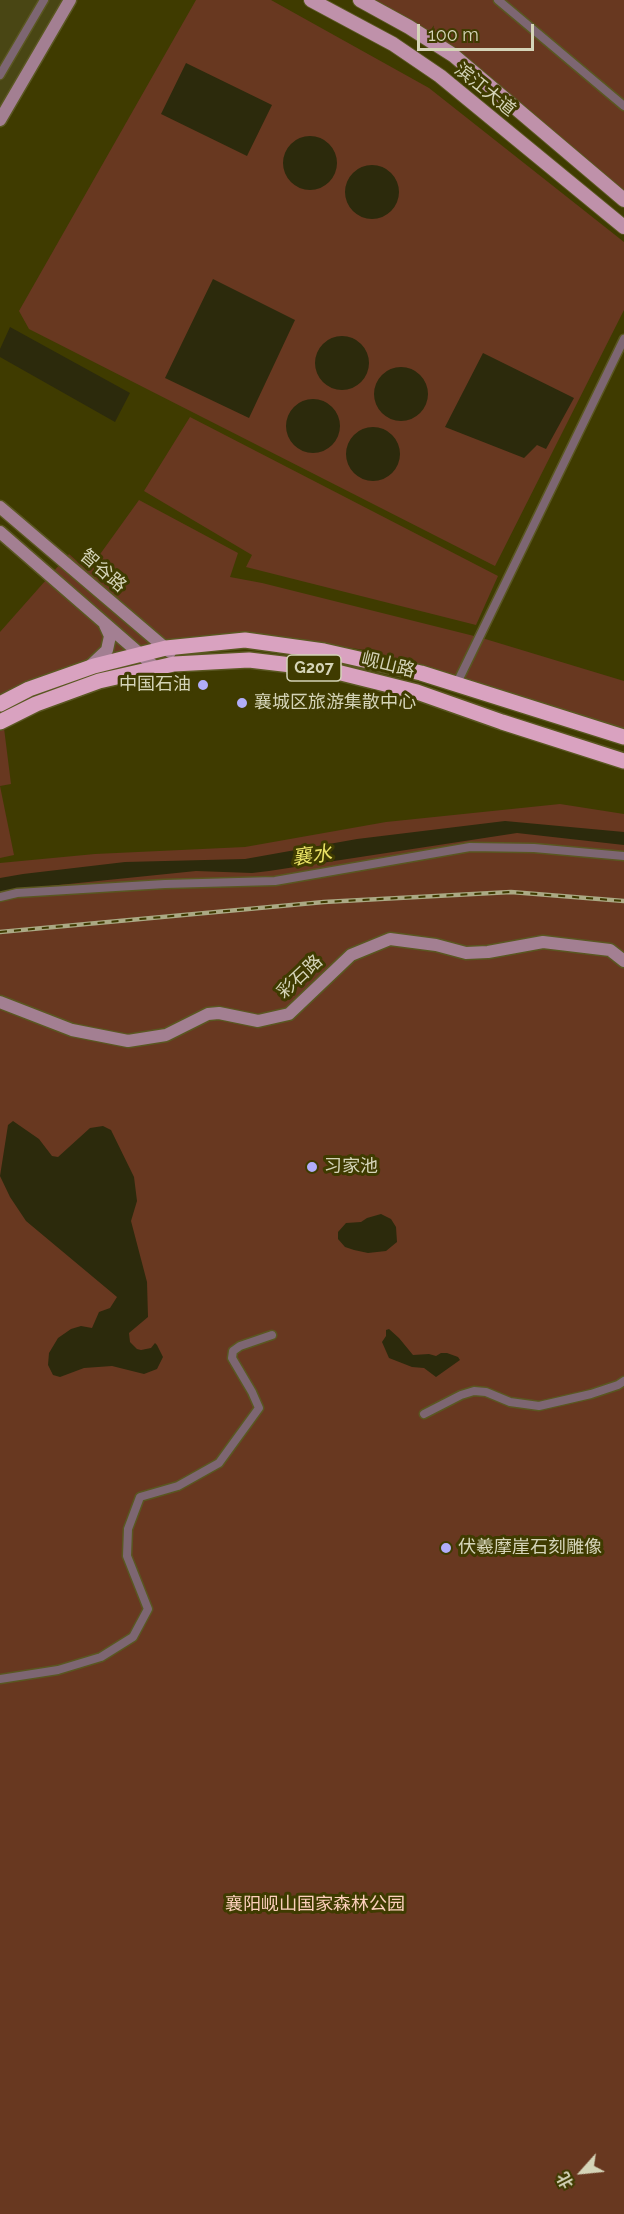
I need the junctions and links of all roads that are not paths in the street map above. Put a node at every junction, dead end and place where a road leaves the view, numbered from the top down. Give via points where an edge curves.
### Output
1 (44, 0) edge
2 (70, 0) edge
3 (311, 0) edge
4 (360, 0) edge
5 (498, 0) edge
6 (0, 75) edge
7 (624, 106) edge
8 (0, 120) edge
9 (624, 200) edge
10 (624, 227) edge
11 (624, 339) edge
12 (0, 507) edge
13 (0, 532) edge
14 (103, 621) junction
15 (153, 638) junction
16 (212, 643) junction
17 (166, 648) junction
18 (142, 655) junction
19 (182, 663) junction
20 (89, 667) junction
21 (155, 668) junction
22 (456, 684) junction
23 (0, 704) edge
24 (0, 722) edge
25 (624, 737) edge
26 (624, 761) edge
27 (624, 856) edge
28 (0, 897) edge
29 (624, 961) edge
30 (0, 1002) edge
31 (272, 1335) dead end
32 (624, 1381) edge
33 (424, 1414) dead end
34 (0, 1679) edge

1 - 6 street
2 - 8 street
3 - 10 main road, 滨江大道 via 393,44 440,76
4 - 9 main road, 滨江大道 via 453,55
5 - 7 street
11 - 22 street
12 - 15 street, 智谷路
13 - 14 street, 智谷路
14 - 18 street, 智谷路
14 - 20 street via 110,636 107,650
15 - 16 street
15 - 17 street, 智谷路
16 - 17 highway, 岘山路 / G207
16 - 22 highway, 岘山路 / G207 via 245,640 324,651
17 - 18 highway, 岘山路 / G207
17 - 19 street, 智谷路
18 - 20 highway, 岘山路 / G207
18 - 21 street, 智谷路
19 - 21 highway, 岘山路 / G207
19 - 26 highway, 岘山路 / G207 via 249,660 325,669 417,692
20 - 23 highway, 岘山路 / G207
21 - 24 highway, 岘山路 / G207 via 99,681
22 - 25 highway, 岘山路 / G207
27 - 28 street via 470,847 275,881 165,884
29 - 30 street, 彩石路 via 610,950 543,942 466,953 390,939 351,955 289,1014 258,1021 208,1014 166,1035 128,1041 72,1030
31 - 34 street via 233,1351 232,1358 259,1408 219,1463 178,1486 140,1497 128,1529 127,1556 148,1609 133,1637 101,1657 58,1670
32 - 33 street via 591,1394 539,1406 510,1402 474,1390

